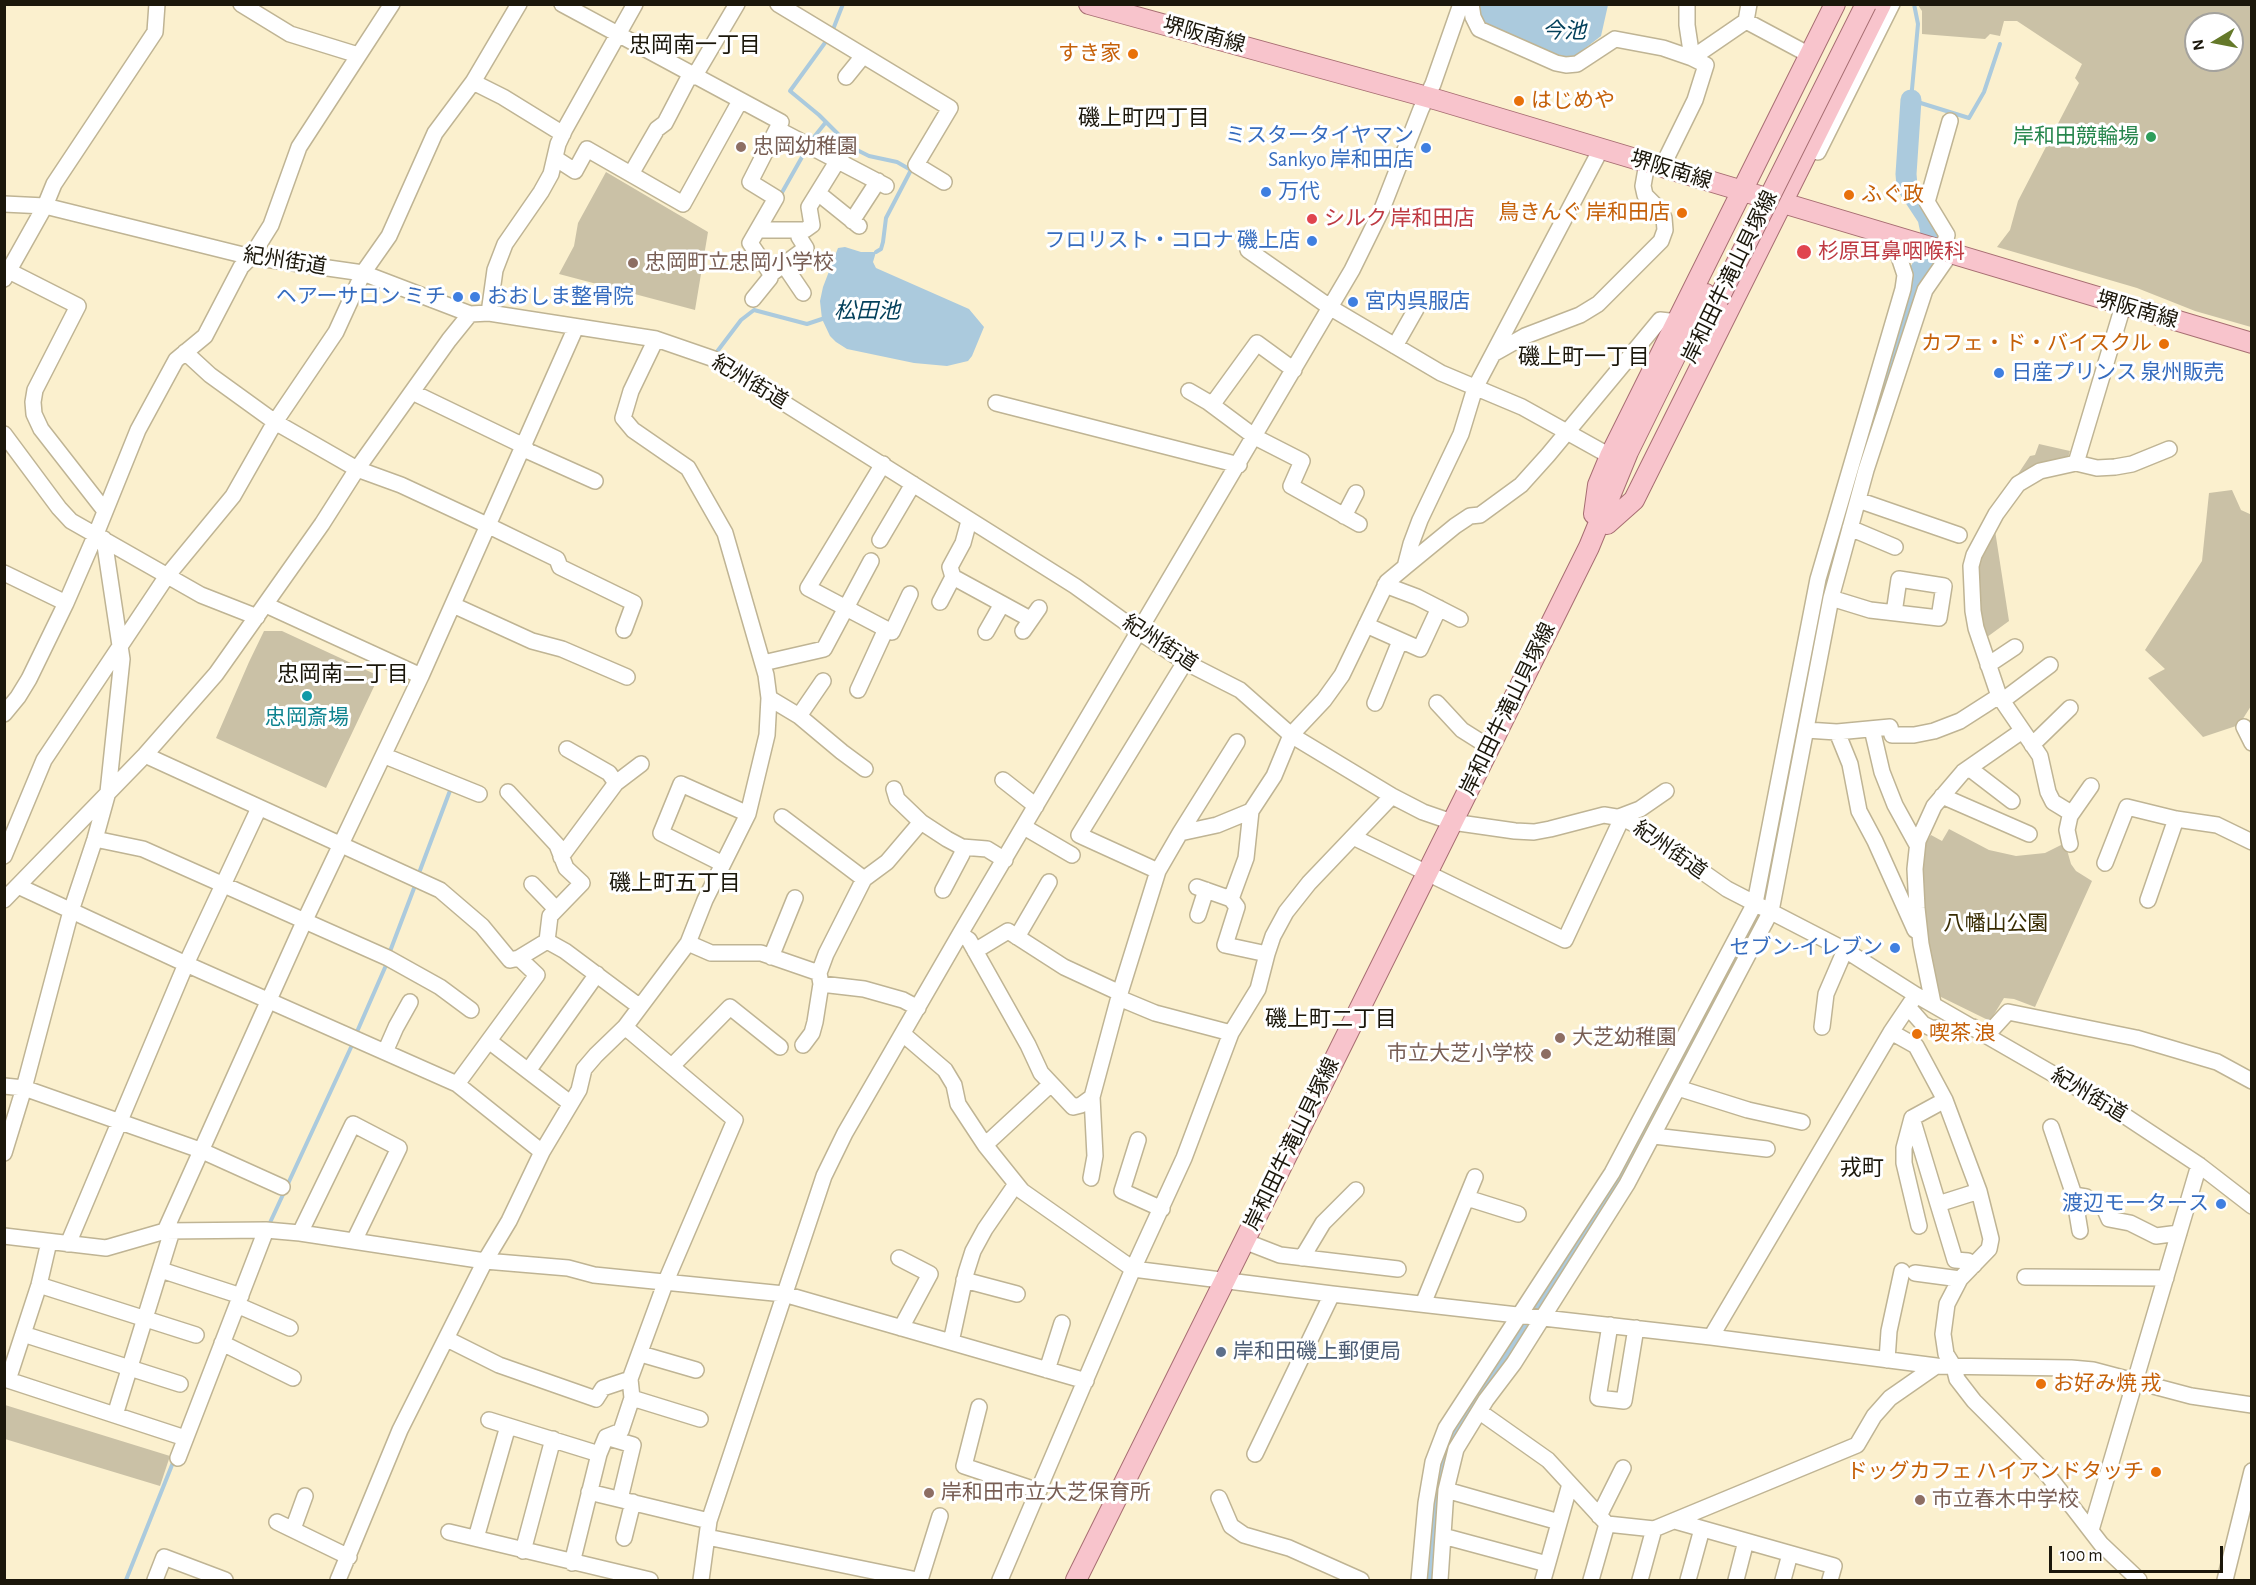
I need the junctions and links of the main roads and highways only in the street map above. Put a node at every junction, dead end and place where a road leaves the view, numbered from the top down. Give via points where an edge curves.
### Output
1 (1089, 4) edge
2 (1835, 4) edge
3 (1851, 4) edge
4 (1866, 4) edge
5 (1881, 4) edge
6 (1742, 191) junction
7 (1783, 203) junction
8 (1712, 297) junction
9 (2252, 343) edge
10 (1606, 524) junction
11 (1589, 547) junction
12 (1076, 1581) edge

1 - 6 main road, 堺阪南線 via 1426,97
2 - 6 main road
3 - 8 main road, 岸和田牛滝山貝塚線
4 - 8 main road, 岸和田牛滝山貝塚線, bridge
5 - 7 main road
6 - 7 main road, 堺阪南線
6 - 11 main road via 1610,456 1598,485
7 - 9 main road, 堺阪南線
7 - 10 main road via 1634,500
8 - 10 main road, 岸和田牛滝山貝塚線
8 - 11 main road, 岸和田牛滝山貝塚線 via 1628,452
10 - 11 main road, 岸和田牛滝山貝塚線
11 - 12 main road, 岸和田牛滝山貝塚線

